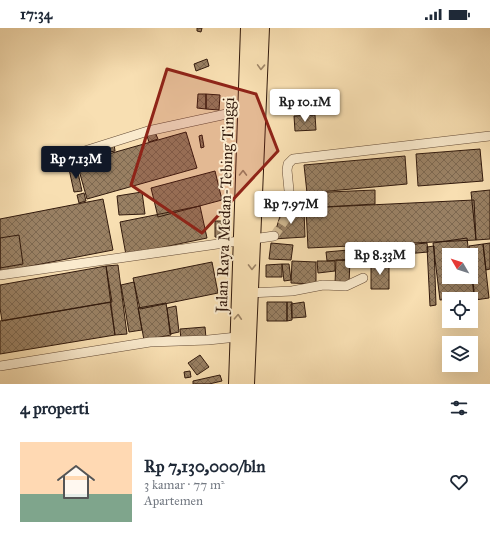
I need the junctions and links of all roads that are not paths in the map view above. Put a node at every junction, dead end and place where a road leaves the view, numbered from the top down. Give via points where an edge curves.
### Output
1 (248, 28) edge
2 (262, 28) edge
3 (245, 110) junction
4 (490, 136) edge
5 (72, 155) dead end
6 (291, 211) tunnel mouth
7 (274, 236) dead end
8 (247, 240) junction
9 (0, 275) edge
10 (363, 278) dead end
11 (251, 293) junction
12 (237, 337) junction
13 (0, 366) edge
14 (237, 384) edge

1 - 3 highway, Jalan Raya Medan-Tebing Tinggi
2 -> 8 highway, Jalan Raya Medan-Tebing Tinggi
3 - 5 street via 148,131
8 -> 3 highway, Jalan Raya Medan-Tebing Tinggi
4 - 6 street via 293,159 288,164
7 - 8 street
8 - 9 street
8 -> 11 highway, Jalan Raya Medan-Tebing Tinggi
12 -> 8 highway, Jalan Raya Medan-Tebing Tinggi
10 - 11 street via 346,286
11 - 14 highway, Jalan Raya Medan-Tebing Tinggi
12 - 13 street via 150,342
12 - 14 highway, Jalan Raya Medan-Tebing Tinggi

